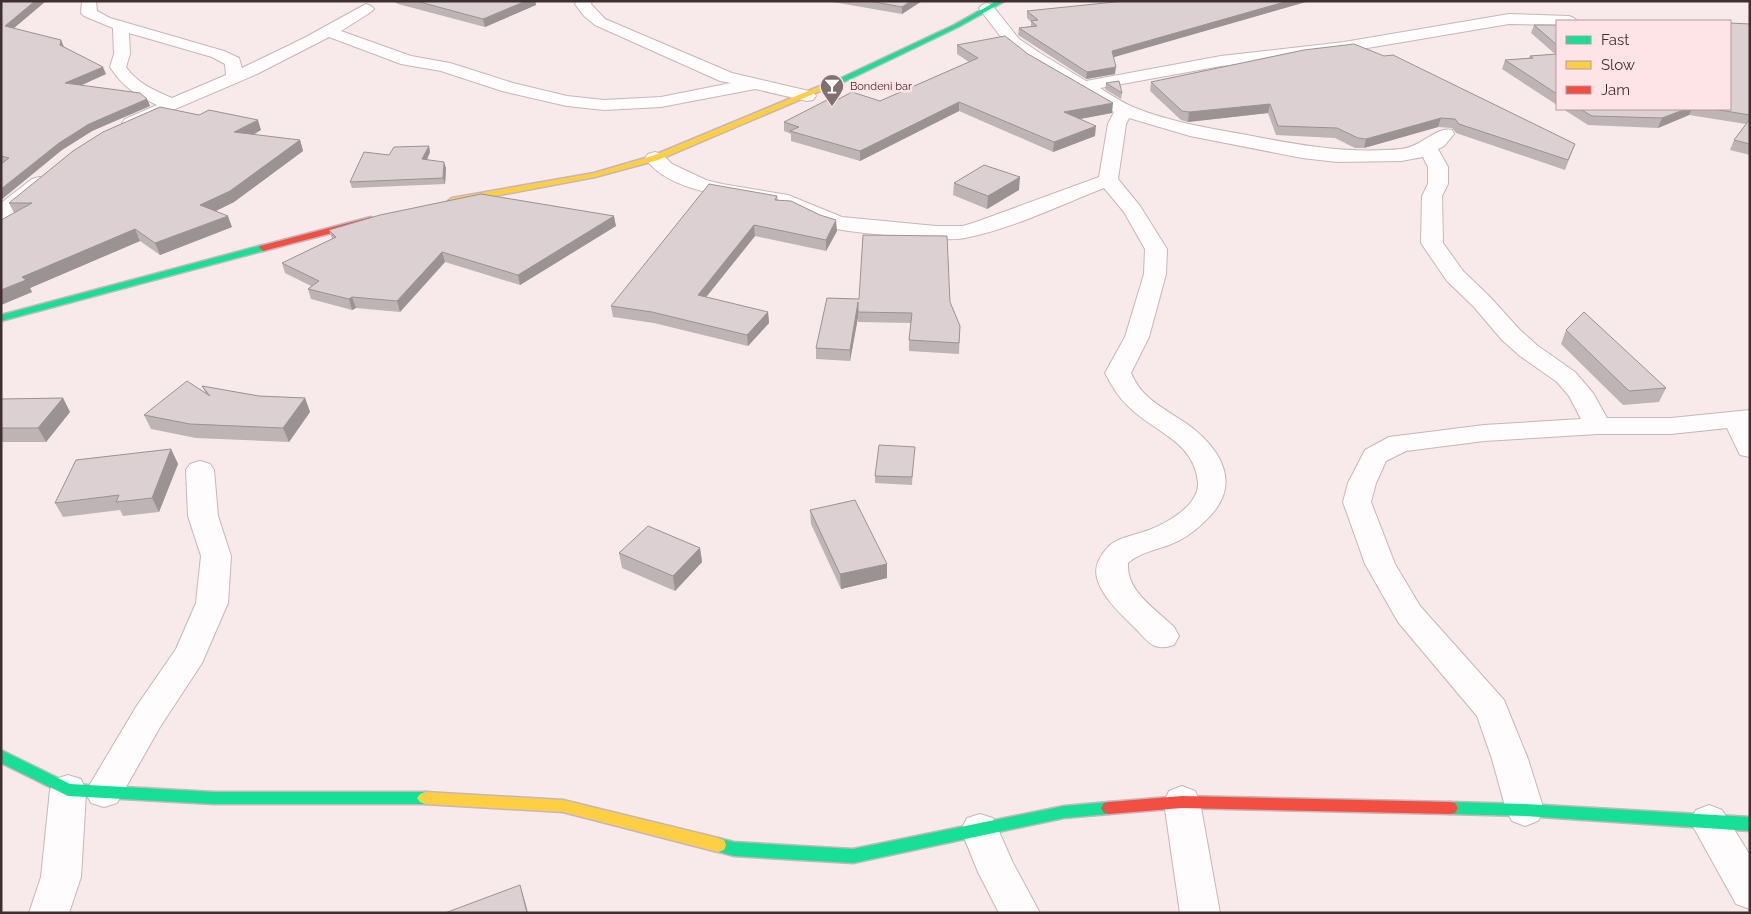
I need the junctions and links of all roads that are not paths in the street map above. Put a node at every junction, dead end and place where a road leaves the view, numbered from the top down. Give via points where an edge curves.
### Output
1 (90, 1) edge
2 (585, 1) edge
3 (994, 5) edge
4 (1488, 6) dead end
5 (366, 9) dead end
6 (1509, 19) junction
7 (1556, 21) edge
8 (121, 27) junction
9 (330, 32) junction
10 (236, 77) junction
11 (754, 84) junction
12 (1084, 86) junction
13 (807, 96) junction
14 (172, 105) junction
15 (1124, 110) junction
16 (114, 131) edge
17 (656, 158) junction
18 (48, 175) edge
19 (1108, 180) junction
20 (439, 204) edge
21 (1, 214) edge
22 (383, 217) edge
23 (1, 318) edge
24 (1743, 419) edge
25 (1598, 426) junction
26 (1750, 448) edge
27 (200, 470) dead end
28 (1163, 636) dead end
29 (1, 756) edge
30 (68, 790) junction
31 (104, 792) junction
32 (1182, 802) junction
33 (1525, 810) junction
34 (1710, 821) junction
35 (1750, 824) edge
36 (980, 830) junction
37 (1750, 891) edge
38 (49, 913) edge
39 (1020, 913) edge
40 (1200, 913) edge

1 - 8 street via 89,14
2 - 11 street via 583,4 589,13 600,22 710,71
3 - 12 street via 1013,42 1034,58
3 - 13 street
4 - 6 street
5 - 9 street
6 - 7 street
6 - 12 street via 1352,46 1221,61
8 - 10 street via 218,54 233,62
8 - 14 street via 122,54 118,67 124,78 141,91
9 - 10 street
9 - 11 street via 407,60 567,101 604,105 661,102
10 - 14 street
11 - 13 street
12 - 15 street
13 - 17 street
14 - 16 street
15 - 19 street via 1117,124
15 - 25 street via 1147,120 1190,130 1337,156 1420,152 1436,141 1438,184 1432,196 1432,243 1455,276 1511,335 1566,377 1580,393
17 - 19 street via 666,168 699,184 782,199 837,223 936,232 963,232 983,227
17 - 20 street via 595,175
18 - 21 street
19 - 28 street via 1133,210 1156,249 1155,274 1137,338 1118,373 1122,385 1136,401 1181,430 1197,445 1206,458 1212,480 1211,496 1197,514 1168,533 1129,547 1116,556 1111,567 1117,588
22 - 23 street
24 - 25 street via 1671,426
24 - 26 street
25 - 33 street via 1484,433 1399,443 1375,456 1357,502 1380,564 1409,614 1492,710
27 - 31 street via 203,516 216,556 212,603 190,654
29 - 30 street
30 - 31 street
30 - 38 street via 62,877
31 - 36 street via 214,798 435,798 563,806 734,848 853,856
32 - 33 street
32 - 36 street via 1064,812
32 - 40 street
33 - 34 street
34 - 35 street
34 - 37 street
36 - 39 street via 997,872

